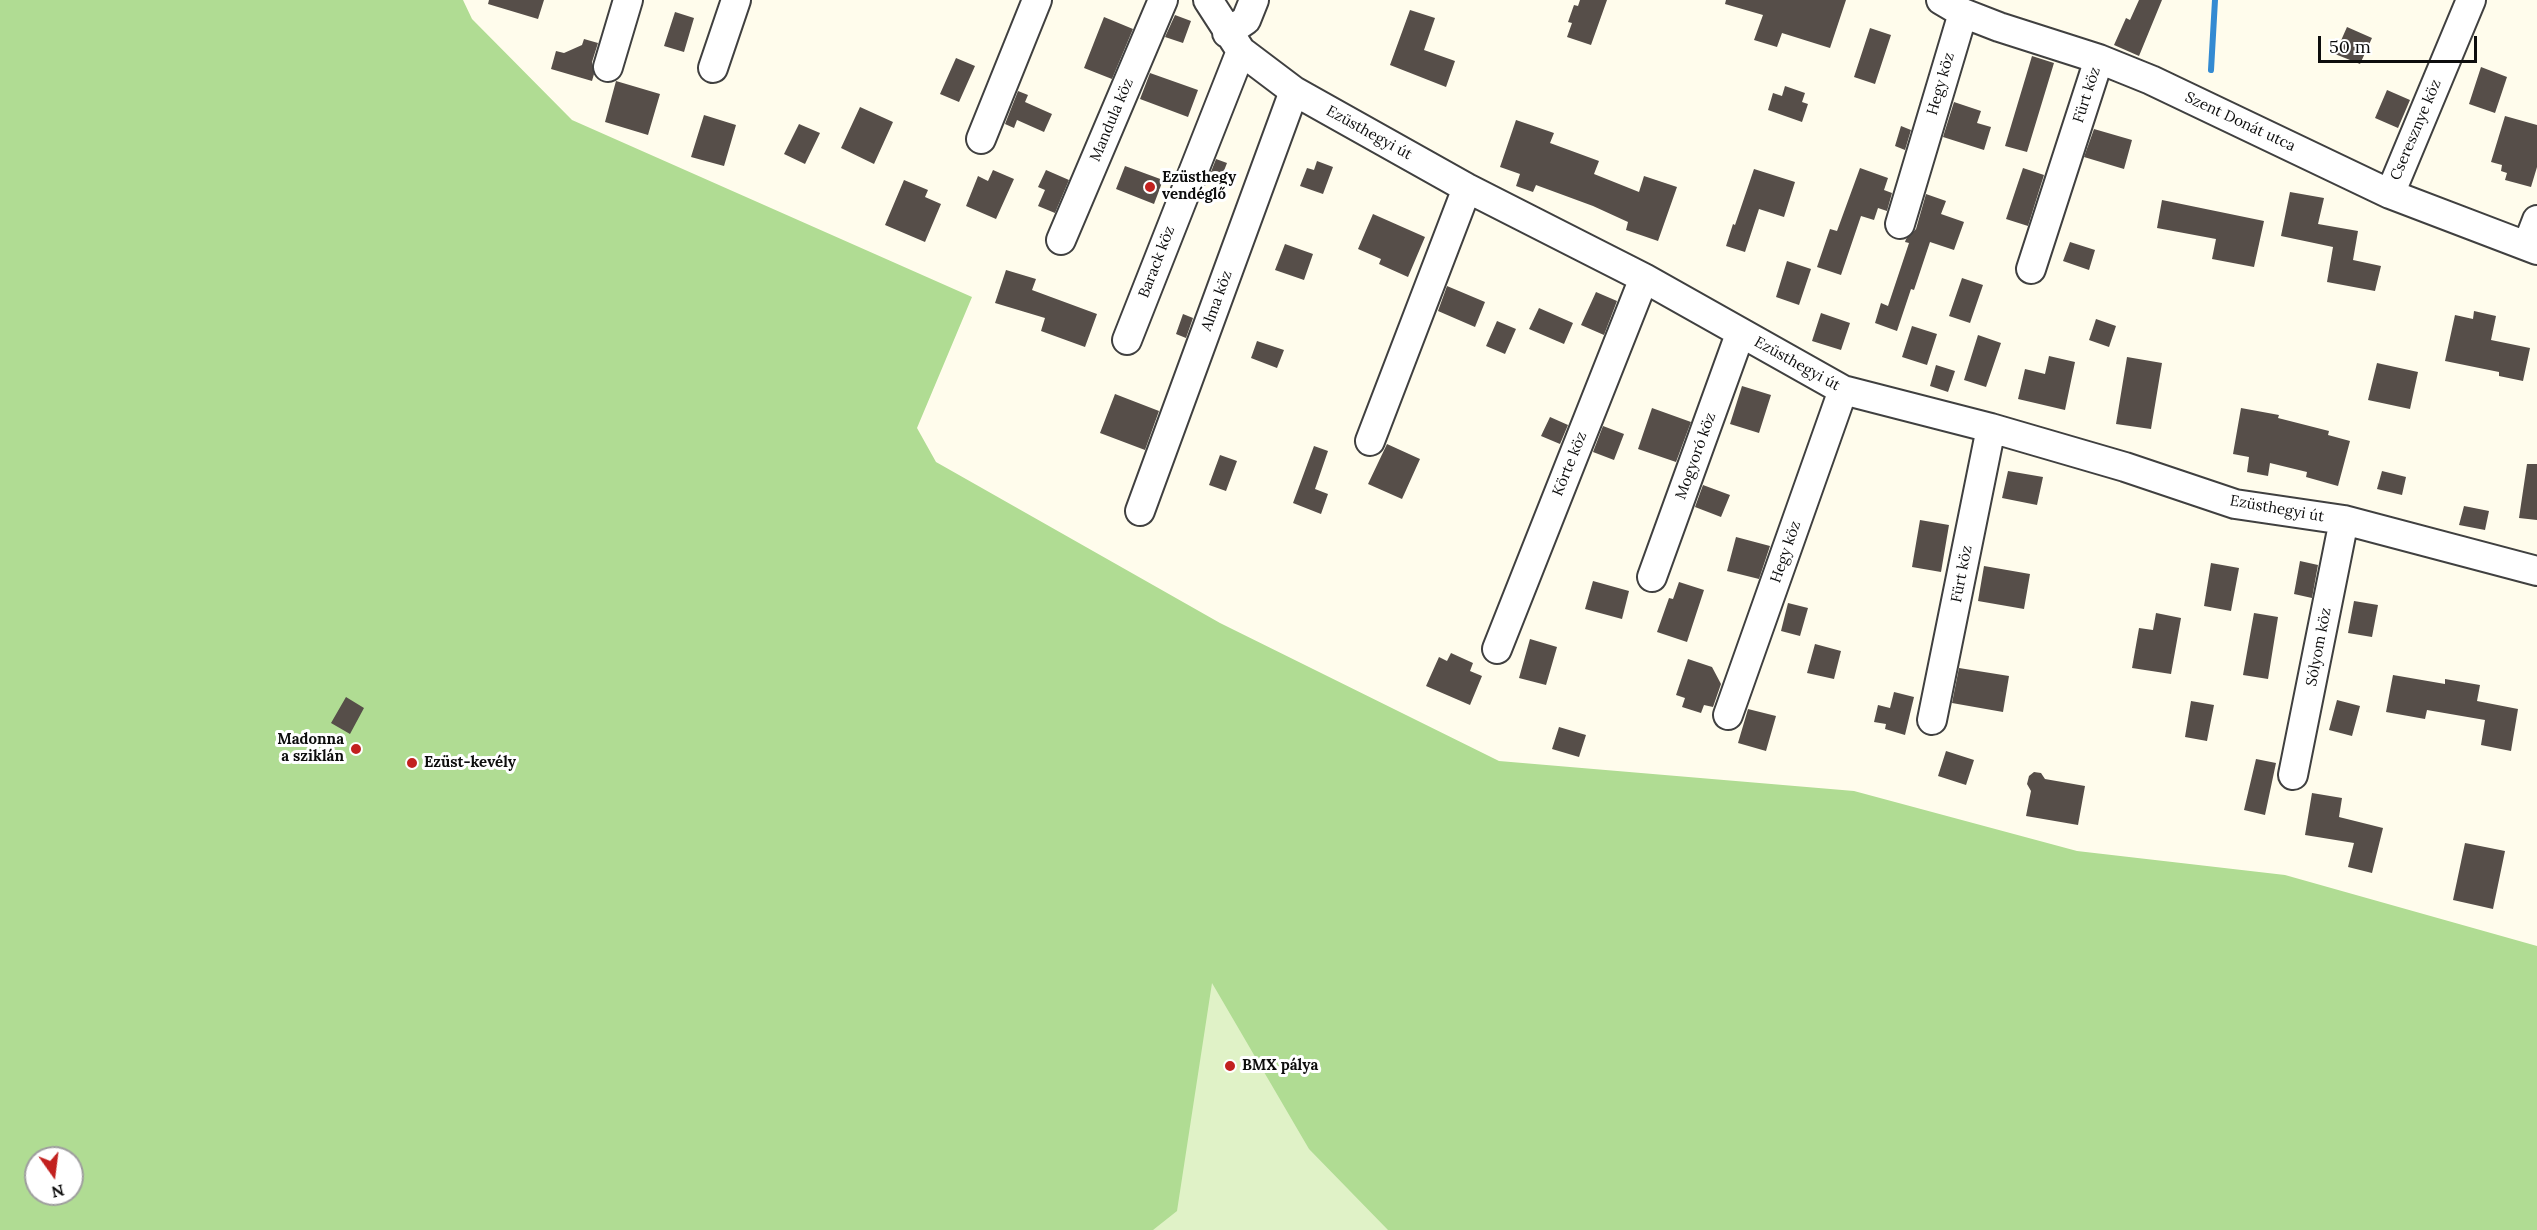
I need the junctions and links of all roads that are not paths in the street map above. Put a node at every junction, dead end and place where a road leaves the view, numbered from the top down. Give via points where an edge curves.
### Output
1 (628, 0) edge
2 (736, 0) edge
3 (1037, 0) edge
4 (1162, 0) edge
5 (1208, 0) edge
6 (1254, 0) edge
7 (2471, 0) edge
8 (1952, 6) edge
9 (1234, 42) junction
10 (2099, 59) junction
11 (608, 67) dead end
12 (713, 68) dead end
13 (1294, 91) junction
14 (981, 139) dead end
15 (1467, 188) junction
16 (2390, 194) junction
17 (2537, 220) edge
18 (1900, 224) dead end
19 (1061, 240) dead end
20 (2532, 248) edge
21 (2031, 269) dead end
22 (1644, 278) junction
23 (1740, 334) junction
24 (1127, 340) dead end
25 (1843, 390) junction
26 (1991, 428) junction
27 (1370, 441) dead end
28 (1140, 511) dead end
29 (2344, 520) junction
30 (2537, 571) edge
31 (1652, 577) dead end
32 (1497, 649) dead end
33 (1728, 715) dead end
34 (1932, 720) dead end
35 (2293, 775) dead end

1 - 11 street
2 - 12 street
3 - 14 street
4 - 19 street, Mandula köz
5 - 9 street, Ezüsthegyi út
6 - 9 street, Barack köz
7 - 16 street, Cseresznye köz
8 - 10 street, Szent Donát utca via 1999,27
8 - 18 street, Hegy köz
9 - 13 street, Ezüsthegyi út
9 - 24 street, Barack köz
10 - 16 street, Szent Donát utca
10 - 21 street, Fürt köz
13 - 15 street, Ezüsthegyi út
13 - 28 street, Alma köz
15 - 22 street, Ezüsthegyi út
15 - 27 street
16 - 20 street, Szent Donát utca
17 - 20 street
22 - 23 street, Ezüsthegyi út
22 - 32 street, Körte köz
23 - 25 street, Ezüsthegyi út
23 - 31 street, Mogyoró köz
25 - 26 street, Ezüsthegyi út
25 - 33 street, Hegy köz
26 - 29 street, Ezüsthegyi út via 2235,504
26 - 34 street, Fürt köz
29 - 30 street, Ezüsthegyi út
29 - 35 street, Sólyom köz

